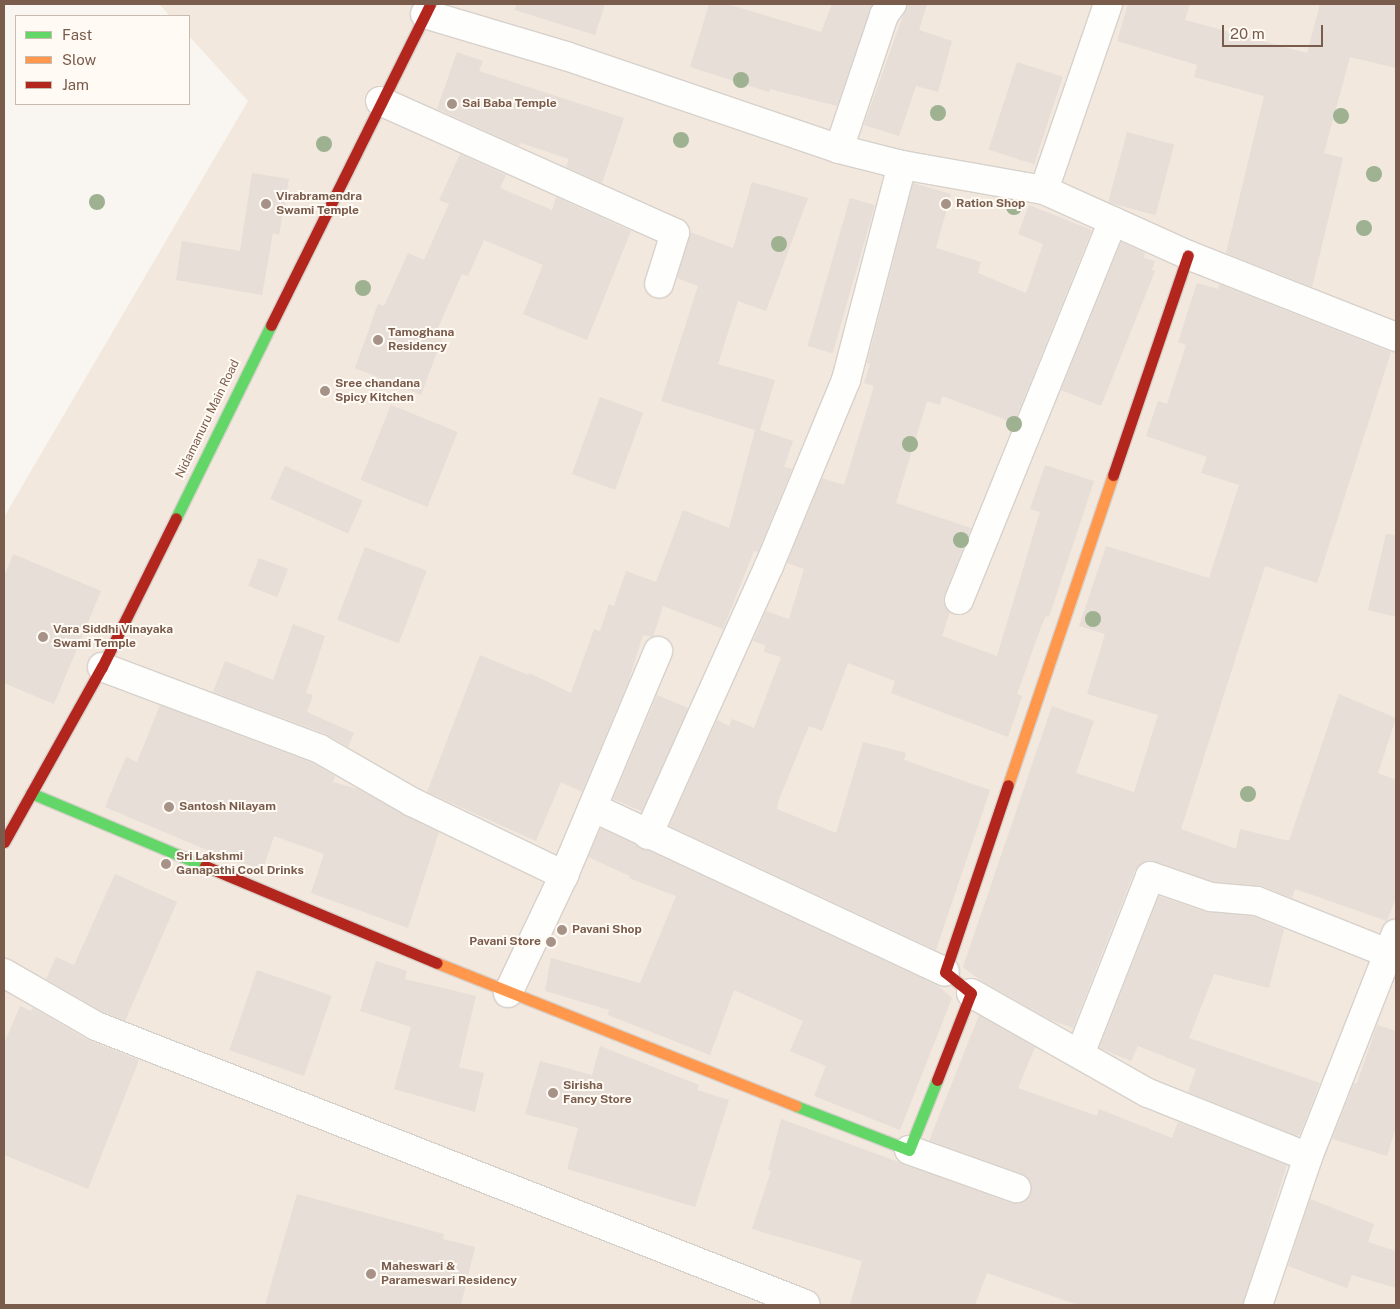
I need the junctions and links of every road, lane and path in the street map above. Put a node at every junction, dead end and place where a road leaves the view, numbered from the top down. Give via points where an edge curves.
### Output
1 (892, 4) edge
2 (1108, 4) edge
3 (427, 9) edge
4 (380, 101) junction
5 (839, 149) junction
6 (902, 165) junction
7 (1044, 190) junction
8 (1113, 221) junction
9 (1188, 255) junction
10 (659, 284) dead end
11 (1396, 337) edge
12 (959, 600) dead end
13 (658, 651) dead end
14 (102, 667) junction
15 (31, 793) junction
16 (594, 808) junction
17 (648, 835) junction
18 (4, 842) edge
19 (564, 874) junction
20 (1392, 943) edge
21 (945, 972) junction
22 (4, 973) edge
23 (508, 993) junction
24 (970, 993) junction
25 (1080, 1054) junction
26 (909, 1150) junction
27 (1308, 1157) junction
28 (1016, 1188) dead end
29 (805, 1304) dead end
30 (1258, 1305) edge

1 - 5 street via 884,15
2 - 7 street
3 - 4 street, Nidamanuru Main Road
3 - 5 street
4 - 10 street via 675,233
4 - 14 street, Nidamanuru Main Road
5 - 6 street
6 - 7 street
6 - 17 street via 846,380 769,566
7 - 8 street
8 - 9 street
8 - 12 street
9 - 11 street
9 - 21 street
13 - 16 street
14 - 15 street, Nidamanuru Main Road
14 - 19 street via 320,750 412,802
15 - 18 street, Nidamanuru Main Road
15 - 23 street
16 - 17 street
16 - 19 street
17 - 21 street
19 - 23 street
20 - 25 street via 1257,901 1211,897 1150,876
20 - 27 street
21 - 24 street
22 - 29 street via 96,1026
23 - 26 street
24 - 25 street
24 - 26 street
25 - 27 street via 1148,1092
26 - 28 street
27 - 30 street

